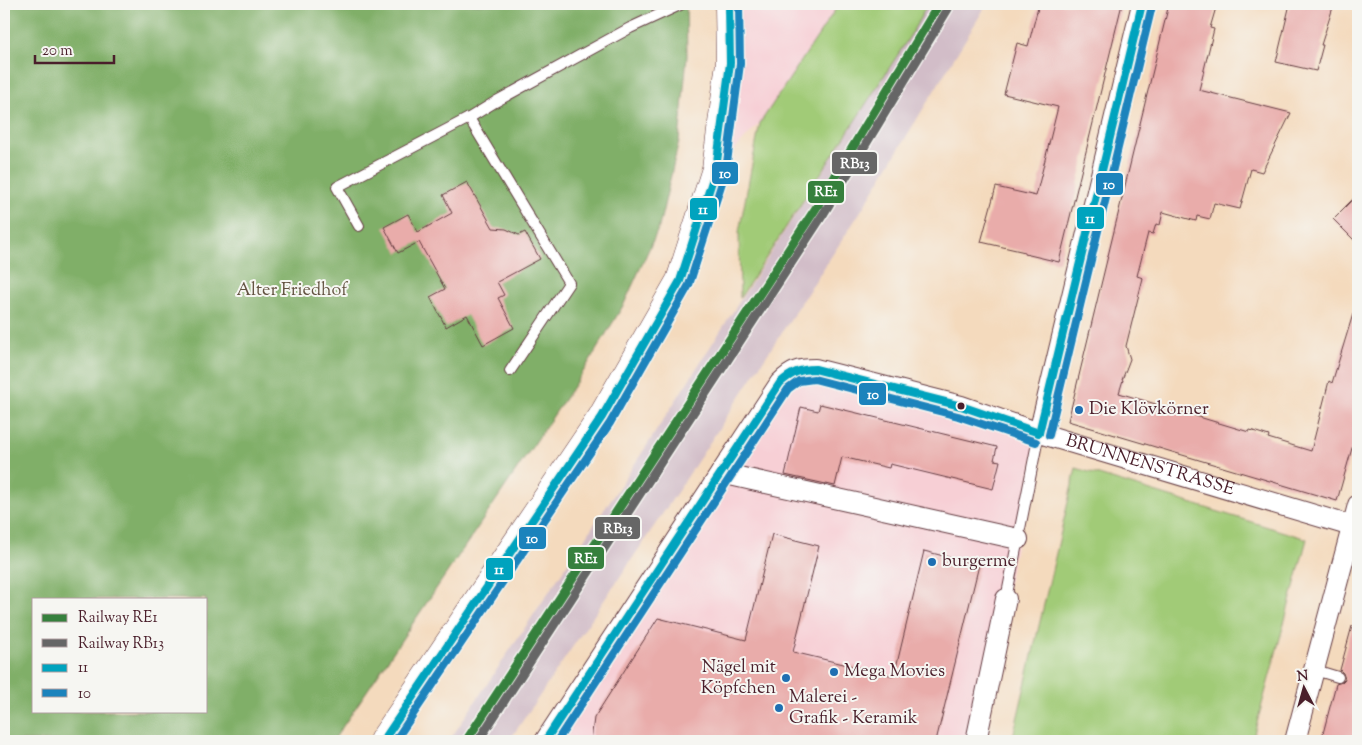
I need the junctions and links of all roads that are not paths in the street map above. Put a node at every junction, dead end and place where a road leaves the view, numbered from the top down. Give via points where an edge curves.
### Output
1 (682, 4) edge
2 (729, 4) edge
3 (1142, 4) edge
4 (469, 118) junction
5 (358, 226) dead end
6 (510, 371) dead end
7 (1039, 433) junction
8 (721, 472) junction
9 (1358, 505) edge
10 (1356, 527) edge
11 (1018, 539) junction
12 (1006, 599) joint
13 (1315, 670) junction
14 (1338, 676) dead end
15 (383, 741) edge
16 (545, 741) edge
17 (976, 741) edge
18 (1295, 741) edge

1 - 4 lane via 630,28
2 - 15 street via 730,63 716,169 680,281 602,417
3 - 7 street
4 - 5 lane via 336,187
4 - 6 lane via 570,283
7 - 8 street, BRUNNENSTRASSE via 962,406 815,369 800,369 780,383
7 - 10 street, BRUNNENSTRASSE
7 - 11 lane
8 - 11 street
8 - 16 street, BRUNNENSTRASSE
9 - 10 street
10 - 13 street
11 - 12 lane
12 - 17 street
13 - 14 lane
13 - 18 street

